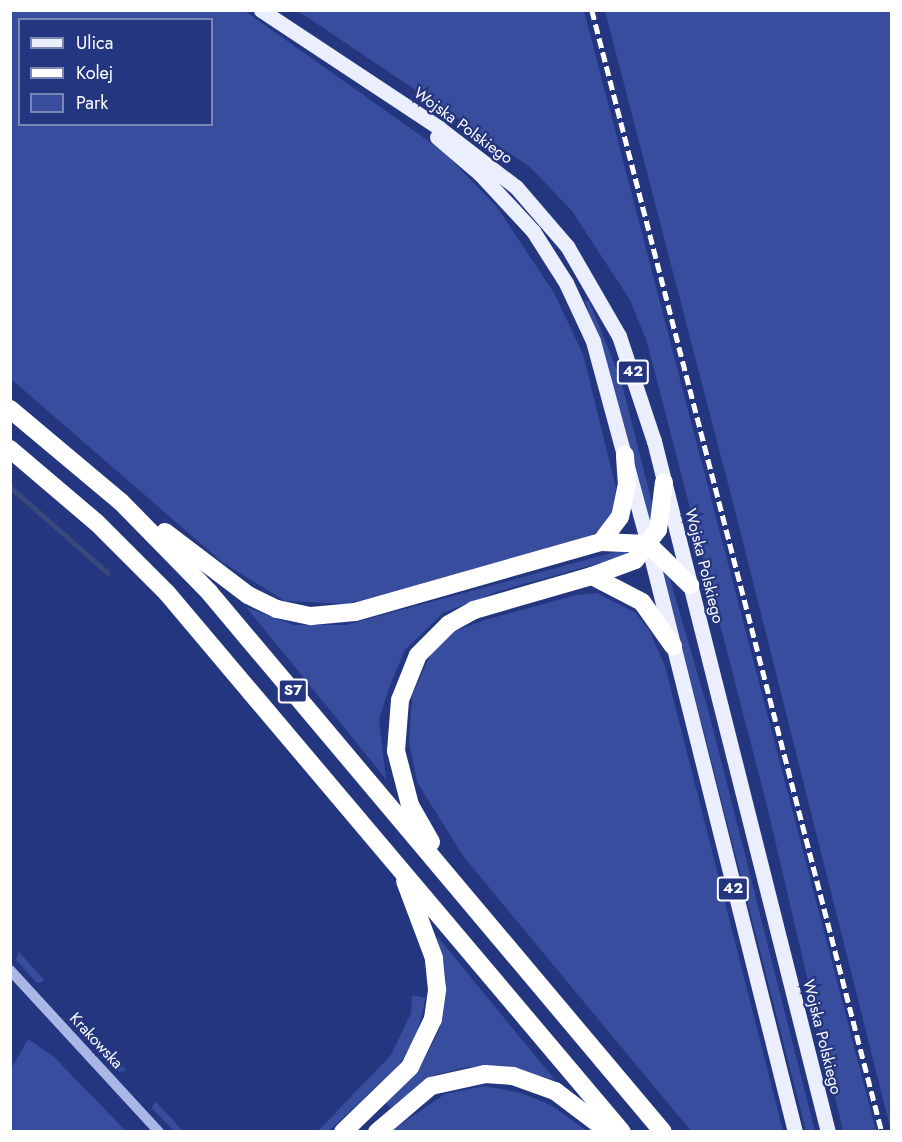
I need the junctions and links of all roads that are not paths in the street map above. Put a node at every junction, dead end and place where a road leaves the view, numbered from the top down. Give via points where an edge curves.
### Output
1 (261, 10) edge
2 (392, 98) junction
3 (10, 409) edge
4 (10, 449) edge
5 (625, 456) junction
6 (664, 482) junction
7 (121, 502) junction
8 (601, 542) junction
9 (648, 544) junction
10 (592, 576) junction
11 (690, 585) junction
12 (673, 646) junction
13 (399, 866) junction
14 (457, 886) junction
15 (10, 970) edge
16 (159, 1131) edge
17 (343, 1131) edge
18 (377, 1131) edge
19 (609, 1131) edge
20 (622, 1131) edge
21 (663, 1131) edge
22 (795, 1131) edge
23 (828, 1131) edge

1 - 2 main road, Wojska Polskiego / 42
2 - 5 main road, Wojska Polskiego / 42 via 480,174 533,231 566,283 593,341
2 - 6 main road, Wojska Polskiego / 42 via 486,161 516,188 567,246 619,336 637,384
3 - 7 highway, S7
4 - 13 highway, S7 via 97,523 167,593
5 - 8 highway via 627,485 621,517
5 - 9 main road, Wojska Polskiego / 42
6 - 9 highway via 662,519
6 - 11 main road, Wojska Polskiego / 42
7 - 8 highway via 248,595 277,609 311,616 370,608
7 - 14 highway, S7 via 208,592
8 - 9 highway
9 - 10 highway via 634,560
9 - 11 highway
9 - 12 main road, Wojska Polskiego / 42
10 - 12 highway via 642,602
10 - 14 highway via 474,610 438,634 410,669 397,719 398,769 410,805
11 - 23 main road, Wojska Polskiego / 42
12 - 22 main road, Wojska Polskiego / 42
13 - 17 highway via 434,958 437,989 433,1019 410,1067
13 - 20 highway, S7
14 - 21 highway, S7
15 - 16 street, Krakowska
18 - 19 highway via 431,1086 484,1074 513,1076 543,1085

